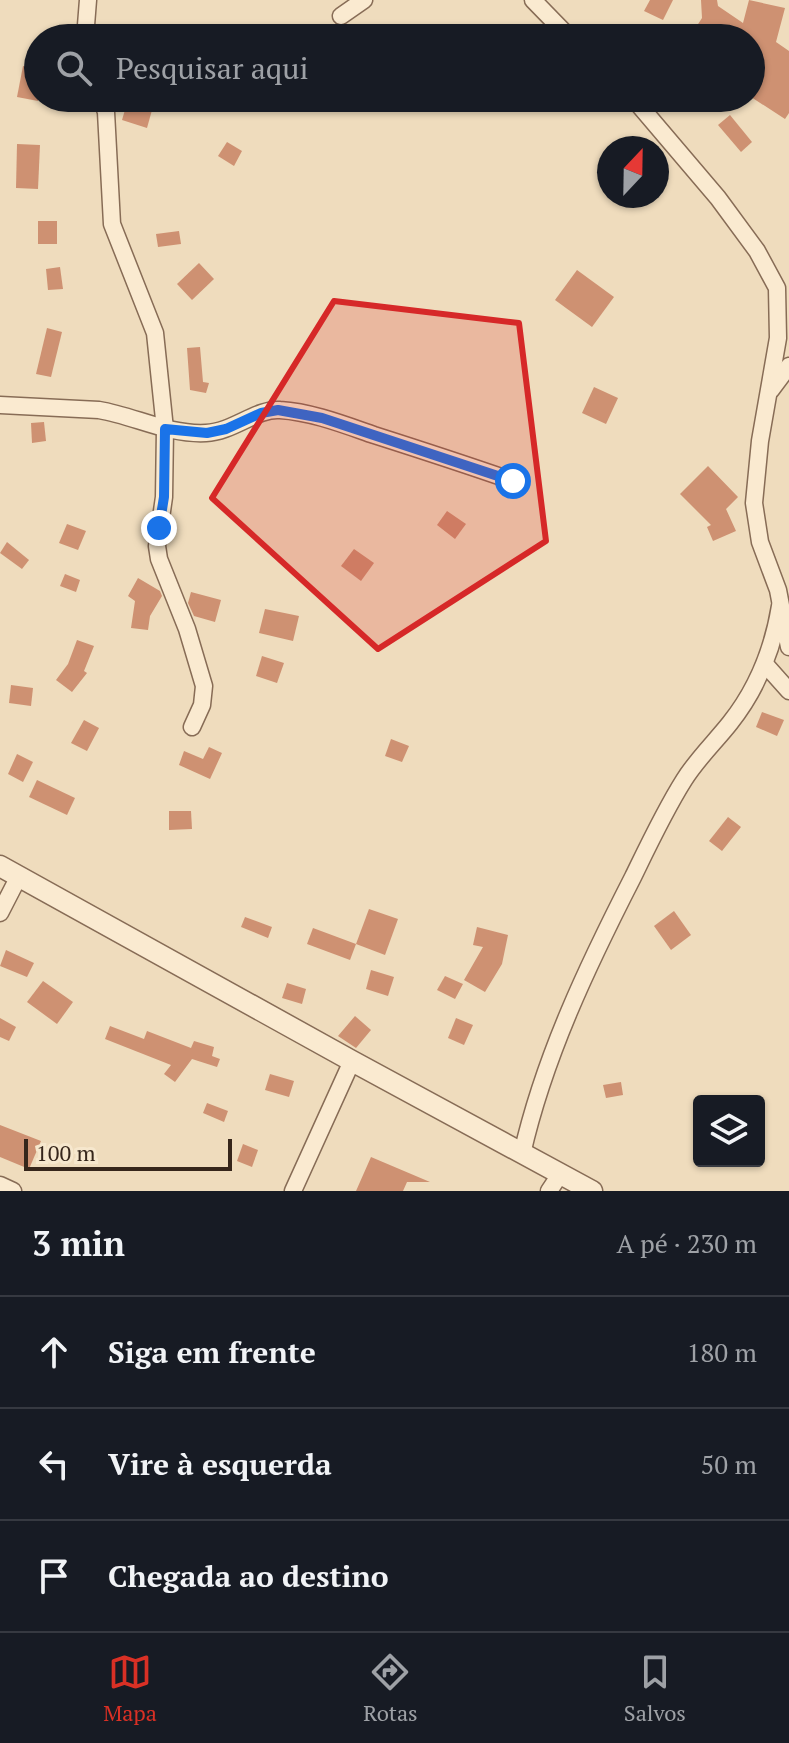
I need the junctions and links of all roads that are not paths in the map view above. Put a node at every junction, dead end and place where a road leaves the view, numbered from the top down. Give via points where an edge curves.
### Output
1 (88, 0) edge
2 (364, 0) edge
3 (533, 0) edge
4 (341, 16) dead end
5 (86, 24) edge
6 (556, 24) edge
7 (106, 112) edge
8 (645, 112) edge
9 (789, 366) edge
10 (769, 394) junction
11 (0, 405) edge
12 (165, 429) junction
13 (513, 481) dead end
14 (780, 606) junction
15 (789, 647) edge
16 (765, 664) junction
17 (789, 691) edge
18 (192, 727) dead end
19 (0, 866) edge
20 (18, 878) junction
21 (0, 913) edge
22 (352, 1061) junction
23 (522, 1154) junction
24 (561, 1173) junction
25 (0, 1185) edge
26 (13, 1191) edge
27 (293, 1191) edge
28 (549, 1191) edge
29 (592, 1191) edge

1 - 5 street
2 - 4 street
3 - 6 street
7 - 12 street via 112,224 155,333
8 - 10 street via 718,198 772,278 779,303
9 - 10 street
10 - 14 street via 754,503
11 - 12 street via 99,410
12 - 13 street via 207,433 269,411 292,411
12 - 18 street via 157,546 204,686
14 - 15 street
14 - 16 street
16 - 17 street
16 - 23 street via 743,706 685,778 621,900 553,1052
19 - 20 street
20 - 21 street
20 - 22 street
22 - 23 street
22 - 27 street
23 - 24 street
24 - 28 street
24 - 29 street
25 - 26 street

